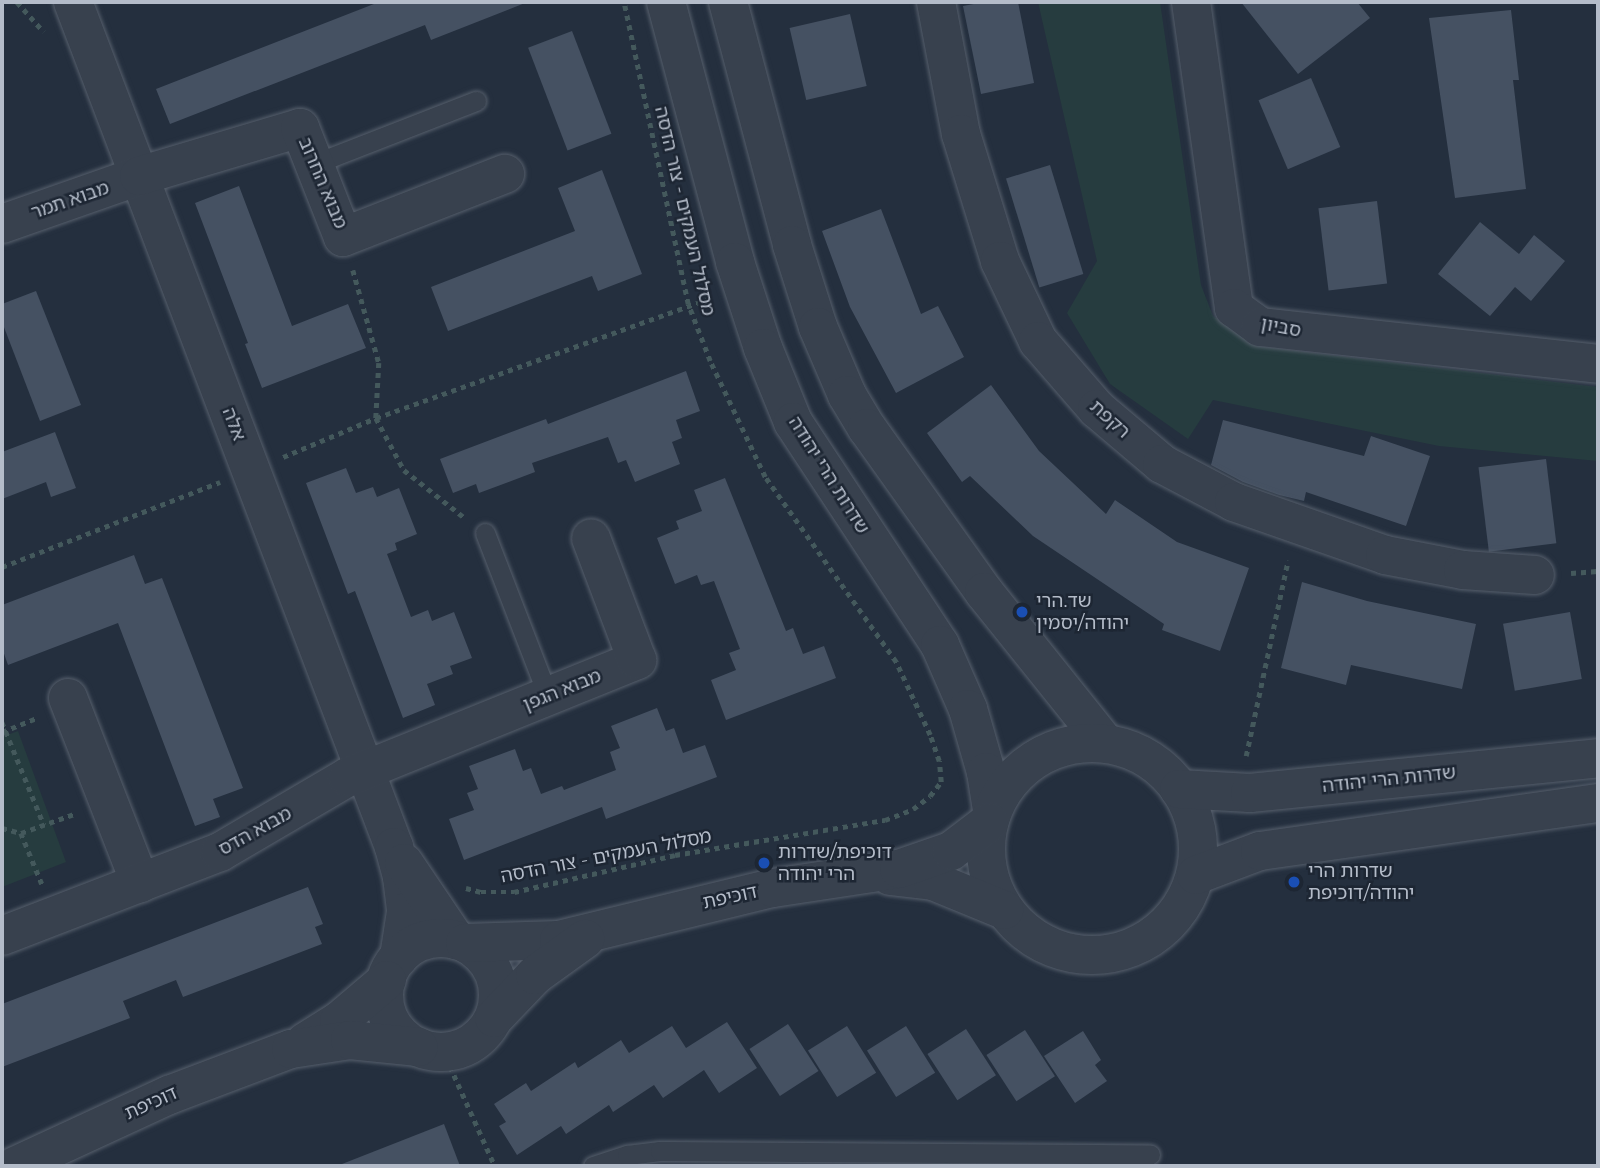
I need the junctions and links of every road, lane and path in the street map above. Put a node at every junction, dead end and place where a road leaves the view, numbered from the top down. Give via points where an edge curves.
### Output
1 (17, 2) edge
2 (73, 2) edge
3 (624, 2) edge
4 (666, 2) edge
5 (728, 2) edge
6 (936, 2) edge
7 (1191, 2) edge
8 (48, 37) dead end
9 (476, 101) dead end
10 (314, 164) junction
11 (505, 174) dead end
12 (139, 176) junction
13 (2, 224) edge
14 (343, 237) junction
15 (743, 288) junction
16 (688, 304) junction
17 (1598, 364) edge
18 (376, 418) junction
19 (251, 470) junction
20 (1295, 524) junction
21 (485, 533) joint
22 (591, 538) dead end
23 (2, 566) edge
24 (1535, 575) dead end
25 (548, 695) junction
26 (68, 698) dead end
27 (2, 722) edge
28 (1105, 743) junction
29 (1598, 758) edge
30 (365, 770) junction
31 (1180, 789) junction
32 (1239, 792) junction
33 (108, 801) junction
34 (1598, 803) edge
35 (990, 817) junction
36 (44, 825) junction
37 (2, 828) edge
38 (21, 833) junction
39 (394, 846) junction
40 (870, 875) junction
41 (1196, 875) junction
42 (140, 883) junction
43 (419, 887) junction
44 (1004, 910) junction
45 (54, 916) junction
46 (593, 934) junction
47 (2, 936) edge
48 (461, 941) junction
49 (393, 968) junction
50 (494, 1018) junction
51 (291, 1049) junction
52 (431, 1049) junction
53 (1150, 1154) dead end
54 (15, 1166) edge
55 (495, 1166) edge
56 (593, 1166) edge

1 - 8 path
2 - 12 street, אלה
3 - 16 path, מסלול העמקים - צור הדסה
4 - 15 street, שדרות הרי יהודה
5 - 28 street via 792,245 818,327 847,395 984,592
6 - 20 street, רקפת via 961,134 1000,261 1038,341 1097,409 1162,464 1234,502
7 - 17 street, סביון via 1234,308 1260,327
9 - 10 lane
10 - 12 street, מבוא החרוב via 300,128
10 - 14 street, מבוא החרוב
11 - 14 street, מבוא החרוב
12 - 13 street, מבוא תמר
12 - 19 street, אלה
14 - 18 path via 379,363
15 - 16 path
15 - 35 street, שדרות הרי יהודה via 793,422 940,645 968,709 986,772
16 - 18 path
16 - 43 path, מסלול העמקים - צור הדסה via 765,477 895,662 930,735 941,782 914,809 884,820 675,855 514,892 481,892 441,880
18 - 19 path
18 - 21 path via 404,470
19 - 23 path
19 - 30 street, אלה
20 - 24 street, רקפת via 1385,555 1463,570
20 - 32 path
21 - 25 lane
22 - 25 street, מבוא הגפן via 637,660
25 - 30 street, מבוא הגפן
26 - 33 street
27 - 36 path
28 - 31 street via 1133,751 1160,767
28 - 35 street via 1070,744 1037,758 1010,780
29 - 32 street, שדרות הרי יהודה
30 - 39 street, אלה
30 - 42 street, מבוא הדס via 230,847
31 - 32 street, שדרות הרי יהודה
31 - 41 street via 1193,816 1199,845
33 - 36 path
33 - 42 street
34 - 41 street via 1260,851
35 - 40 street, דוכיפת via 951,851
35 - 44 street via 990,883
36 - 38 path
37 - 38 path
38 - 45 path
39 - 43 street, אלה
39 - 49 street, אלה via 406,912
40 - 44 street, דוכיפת via 933,881
40 - 46 street, דוכיפת via 773,888
41 - 44 street via 1182,907 1158,934 1128,950 1094,957 1059,951 1028,936
42 - 45 street, מבוא הדס
43 - 48 street, אלה
45 - 47 street, מבוא הדס
46 - 48 street, דוכיפת via 519,943
46 - 50 street, דוכיפת via 529,980
48 - 49 street via 421,941
48 - 50 street via 479,952 495,974 498,1001
49 - 51 street, דוכיפת via 339,1021
49 - 52 street via 386,1006 392,1024 404,1038
50 - 52 street via 478,1039 462,1048
51 - 52 street, דוכיפת via 350,1040
51 - 54 street, דוכיפת via 169,1095
52 - 55 path
53 - 56 lane via 660,1150

